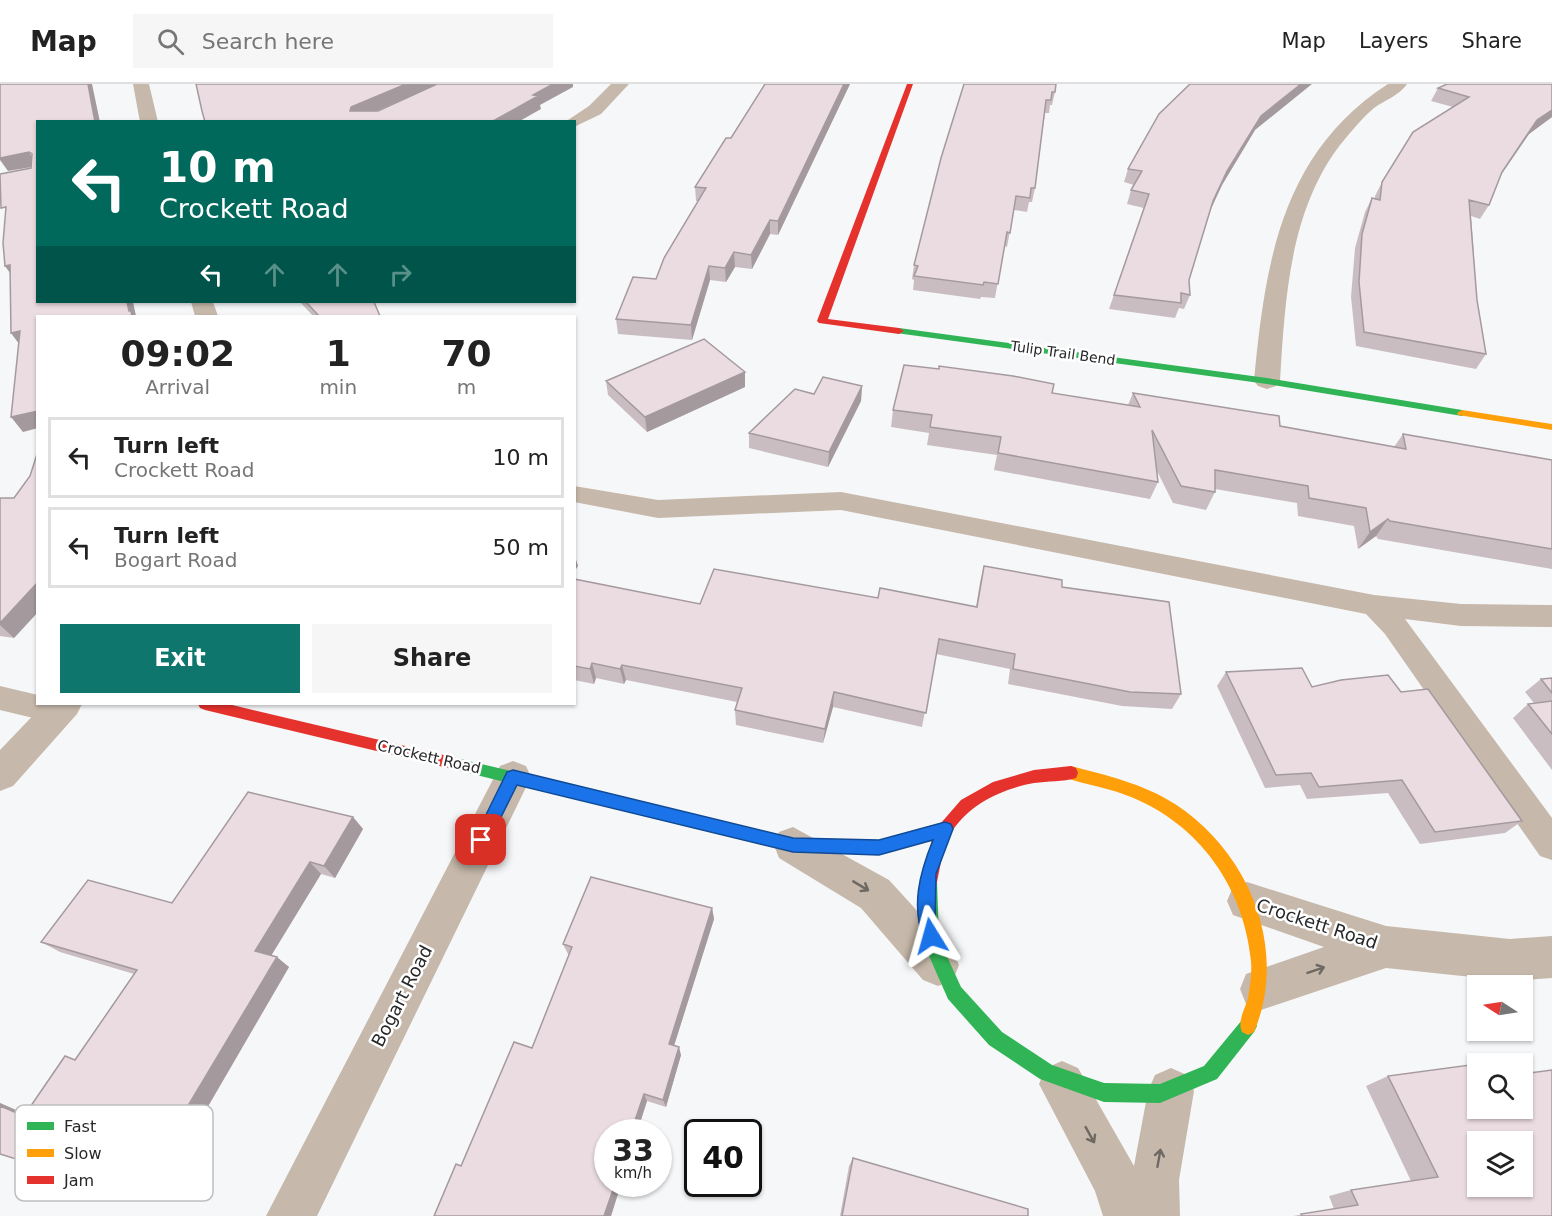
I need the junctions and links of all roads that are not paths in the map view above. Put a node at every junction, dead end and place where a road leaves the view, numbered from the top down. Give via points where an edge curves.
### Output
1 (141, 84) edge
2 (621, 84) edge
3 (910, 84) edge
4 (1399, 84) edge
5 (149, 120) edge
6 (576, 122) edge
7 (1267, 381) junction
8 (1552, 427) edge
9 (576, 494) edge
10 (1374, 605) junction
11 (1552, 616) edge
12 (0, 698) edge
13 (36, 704) edge
14 (43, 705) edge
15 (215, 705) edge
16 (62, 708) edge
17 (255, 709) edge
18 (0, 775) edge
19 (513, 777) junction
20 (945, 829) junction
21 (793, 845) junction
22 (1552, 845) edge
23 (1247, 901) junction
24 (1386, 947) junction
25 (1552, 957) edge
26 (940, 968) junction
27 (1261, 989) junction
28 (1062, 1084) junction
29 (1171, 1091) junction
30 (291, 1216) edge
31 (1128, 1216) edge
32 (1155, 1216) edge

1 - 5 street
2 - 6 street via 595,110
3 - 7 street, Tulip Trail Bend via 822,321
4 - 7 street via 1351,122 1322,158 1291,216 1274,289
7 - 8 street, Tulip Trail Bend
9 - 10 lane via 658,509 841,501
10 - 11 lane via 1461,615
10 - 22 lane via 1395,626
12 - 13 lane
14 - 16 lane
15 - 17 street, Crockett Road
16 - 18 street
17 - 19 street, Crockett Road
19 - 21 street, Crockett Road
19 - 30 street, Bogart Road
20 - 21 street, Crockett Road via 879,848
20 - 23 street via 978,796 1021,777 1071,773 1124,785 1174,811 1191,827 1216,851
20 - 26 street via 927,874 926,920
21 -> 26 street, Crockett Road via 875,894
23 - 24 street, Crockett Road
23 - 27 street via 1260,941
24 - 25 street, Crockett Road via 1510,960
27 -> 24 street, Crockett Road
26 - 28 street via 969,1015 1002,1047
27 - 29 street via 1246,1034 1215,1070
28 - 29 street via 1117,1096
28 -> 31 street via 1115,1180
32 -> 29 street via 1155,1180

